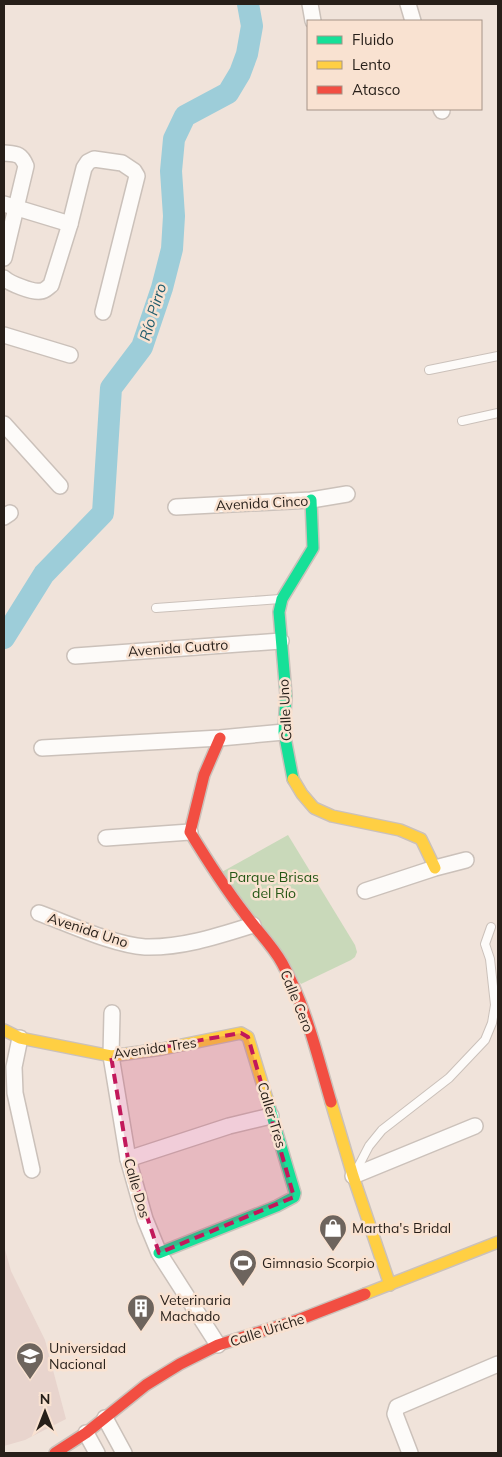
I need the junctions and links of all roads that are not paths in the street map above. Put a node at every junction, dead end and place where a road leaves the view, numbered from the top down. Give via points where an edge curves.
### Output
1 (310, 4) edge
2 (408, 4) edge
3 (314, 20) edge
4 (413, 20) edge
5 (4, 153) edge
6 (10, 206) edge
7 (70, 224) junction
8 (4, 258) edge
9 (4, 278) edge
10 (103, 312) dead end
11 (4, 334) edge
12 (70, 355) dead end
13 (498, 356) edge
14 (429, 370) dead end
15 (498, 413) edge
16 (462, 421) dead end
17 (4, 424) edge
18 (60, 486) dead end
19 (347, 494) dead end
20 (311, 500) junction
21 (176, 507) dead end
22 (282, 599) junction
23 (156, 608) dead end
24 (281, 641) junction
25 (75, 656) dead end
26 (284, 732) junction
27 (220, 738) junction
28 (42, 748) dead end
29 (190, 832) junction
30 (106, 838) dead end
31 (466, 860) dead end
32 (434, 868) junction
33 (365, 891) dead end
34 (40, 914) dead end
35 (253, 925) junction
36 (491, 927) dead end
37 (112, 1013) dead end
38 (4, 1030) edge
39 (248, 1037) joint
40 (20, 1038) junction
41 (111, 1056) junction
42 (271, 1116) junction
43 (475, 1126) dead end
44 (128, 1159) junction
45 (32, 1170) dead end
46 (353, 1176) junction
47 (498, 1242) edge
48 (159, 1253) junction
49 (390, 1285) junction
50 (218, 1345) junction
51 (498, 1364) edge
52 (105, 1418) junction
53 (86, 1433) junction
54 (55, 1453) edge
55 (97, 1453) edge
56 (124, 1453) edge
57 (410, 1453) edge

1 - 3 street
2 - 4 street
5 - 6 street via 17,154 26,166
6 - 7 street
6 - 8 street
7 - 9 street via 51,285 45,290 40,292
7 - 10 street via 88,162 122,162 134,171 136,176
11 - 12 street
13 - 14 lane
15 - 16 lane
17 - 18 street
19 - 20 street, Avenida Cinco
20 - 21 street, Avenida Cinco
20 - 22 street, Calle Uno via 313,548
22 - 23 lane
22 - 24 street, Calle Uno via 279,612
24 - 25 street, Avenida Cuatro
24 - 26 street, Calle Uno via 286,695
26 - 27 street
26 - 32 street, Calle Uno via 292,776 314,808 332,816 400,830 421,839
27 - 28 street
27 - 29 street via 204,776
29 - 30 street
29 - 35 street, Calle Cero
31 - 32 street
32 - 33 street
34 - 35 street, Avenida Uno via 122,943 145,947 203,940
35 - 46 street, Calle Cero via 274,950 305,1013
36 - 46 lane via 485,944 490,959 495,1005 485,1040 449,1078 382,1130 368,1146
37 - 41 street, Calle Dos
38 - 40 street, Avenida Tres
39 - 41 street, Avenida Tres via 241,1033 171,1048
39 - 42 street, Caller Tres
40 - 41 street, Avenida Tres
40 - 45 street via 14,1067 15,1093
41 - 44 street, Calle Dos
42 - 44 street via 229,1126
42 - 48 street, Caller Tres via 295,1193 292,1199
43 - 46 street
44 - 48 street, Calle Dos via 145,1219
46 - 49 street, Calle Cero
47 - 49 street, Calle Uriche
48 - 50 street, Calle Dos
49 - 50 street, Calle Uriche via 298,1320
50 - 52 street, Calle Uriche via 146,1385
51 - 57 street via 395,1410
52 - 53 street, Calle Uriche
52 - 56 street
53 - 54 street, Calle Uriche
53 - 55 street

